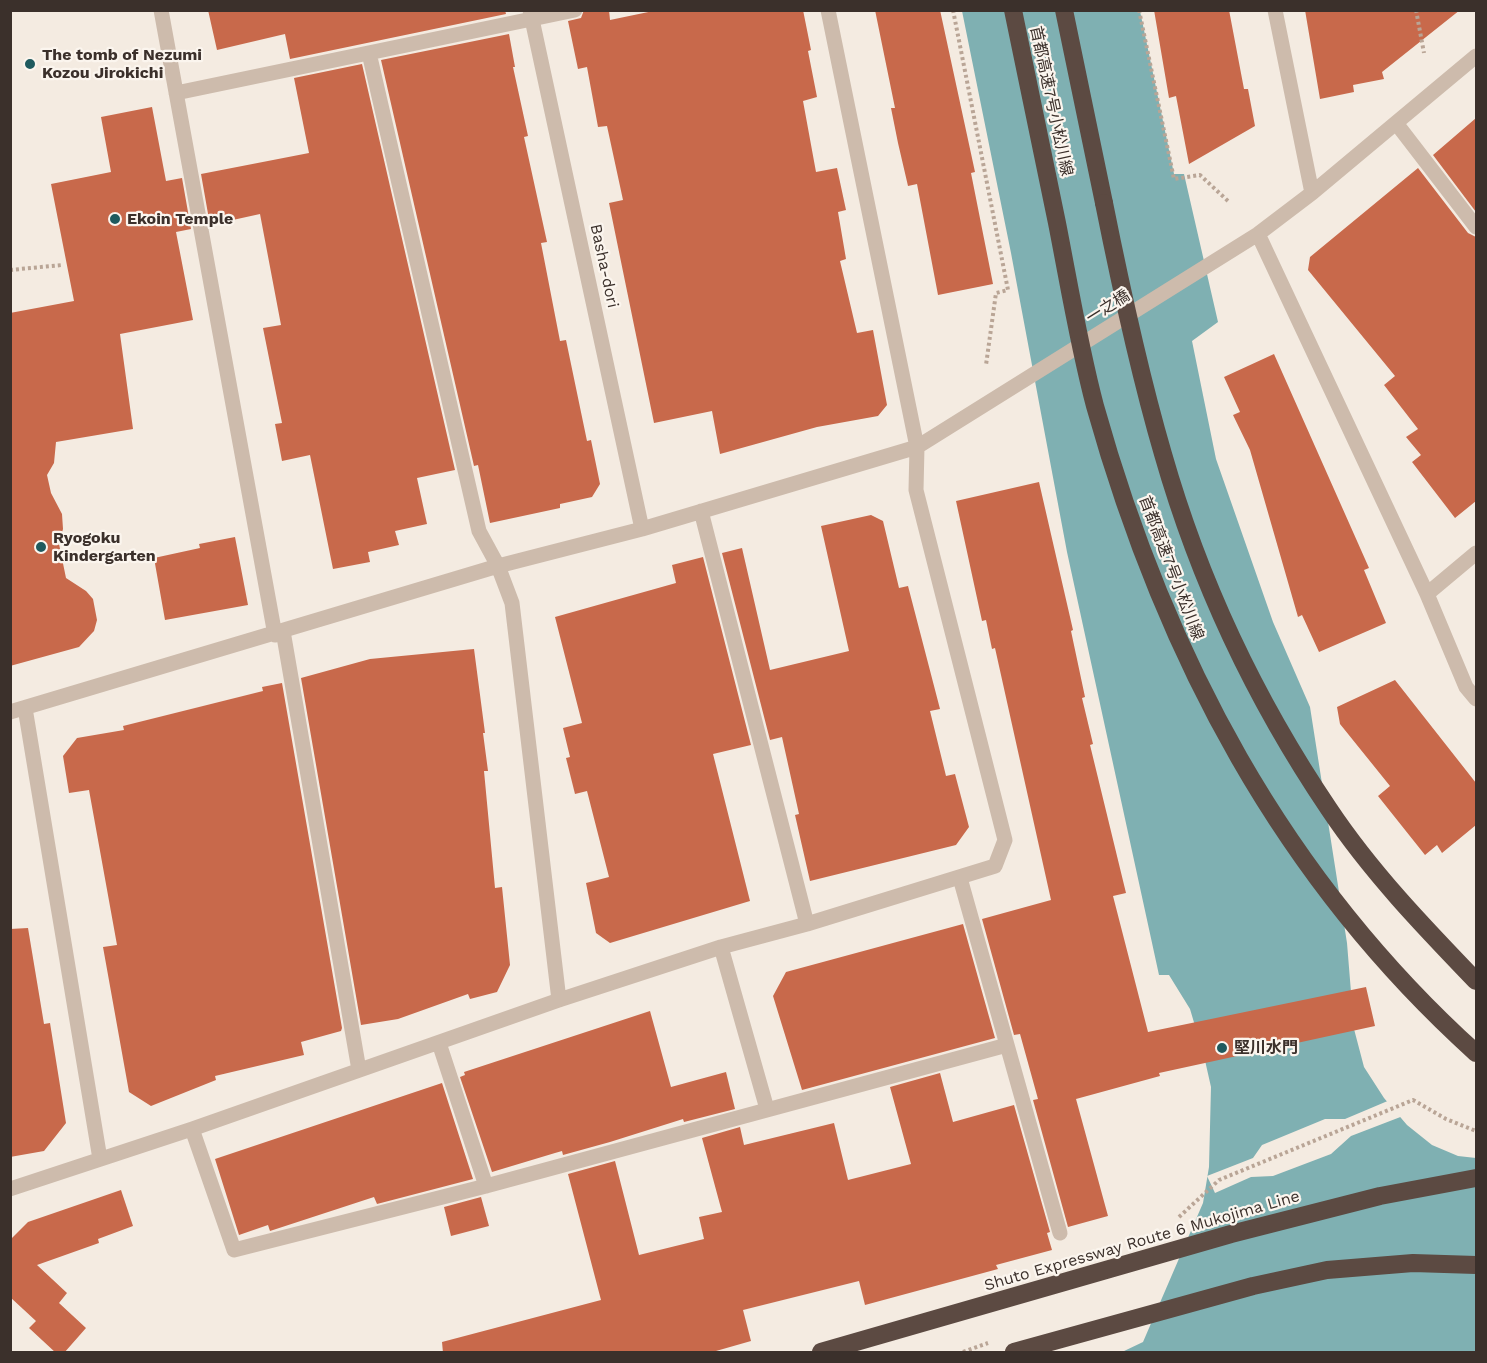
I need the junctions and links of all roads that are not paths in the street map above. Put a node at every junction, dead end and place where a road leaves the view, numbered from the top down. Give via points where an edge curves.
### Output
1 (161, 10) edge
2 (575, 10) edge
3 (828, 10) edge
4 (1013, 10) edge
5 (1064, 10) edge
6 (1275, 10) edge
7 (531, 15) edge
8 (369, 53) junction
9 (1476, 56) edge
10 (176, 93) junction
11 (1396, 123) junction
12 (1312, 193) junction
13 (1476, 227) edge
14 (1258, 234) junction
15 (917, 447) junction
16 (701, 511) junction
17 (642, 529) junction
18 (1476, 553) edge
19 (498, 567) junction
20 (1426, 594) junction
21 (279, 633) junction
22 (1476, 699) edge
23 (18, 710) edge
24 (960, 878) junction
25 (807, 924) junction
26 (721, 947) junction
27 (1476, 981) edge
28 (560, 1000) junction
29 (439, 1043) junction
30 (1007, 1045) junction
31 (1476, 1053) edge
32 (359, 1070) junction
33 (767, 1109) junction
34 (192, 1129) junction
35 (100, 1159) junction
36 (1476, 1178) edge
37 (486, 1186) junction
38 (10, 1189) edge
39 (1060, 1233) dead end
40 (1476, 1265) edge
41 (821, 1353) edge
42 (1014, 1353) edge

1 - 10 street
2 - 7 street
3 - 15 street
4 - 31 highway, 首都高速7号小松川線, bridge via 1094,403 1144,560 1175,635 1243,764 1286,833 1385,962
5 - 27 highway, 首都高速7号小松川線, bridge via 1139,369 1192,542 1222,615 1254,683 1330,811 1388,884
6 - 12 street
7 - 8 street
7 - 17 street, Basha-dori
8 - 10 street
8 - 19 street via 479,531
9 - 11 street, 一之橋
10 - 21 street
11 - 12 street, 一之橋
11 - 13 street
12 - 14 street, 一之橋
14 - 15 street, 一之橋
14 - 20 street
15 - 16 street, 一之橋
15 - 24 street via 916,490 1005,840 994,866
16 - 17 street, 一之橋
16 - 25 street
17 - 19 street, 一之橋
18 - 20 street
19 - 21 street, 一之橋
19 - 28 street via 512,603
20 - 22 street via 1466,687
21 - 23 street, 一之橋
21 - 32 street
23 - 35 street
24 - 25 street
24 - 30 street
25 - 26 street
26 - 28 street
26 - 33 street
28 - 29 street
29 - 32 street
29 - 37 street
30 - 33 street
30 - 39 street
32 - 34 street
33 - 37 street
34 - 35 street
34 - 37 street via 234,1250
35 - 38 street
36 - 41 highway, Shuto Expressway Route 6 Mukojima Line, bridge via 1380,1196 1231,1234
40 - 42 highway, bridge via 1413,1263 1327,1270 1253,1286

